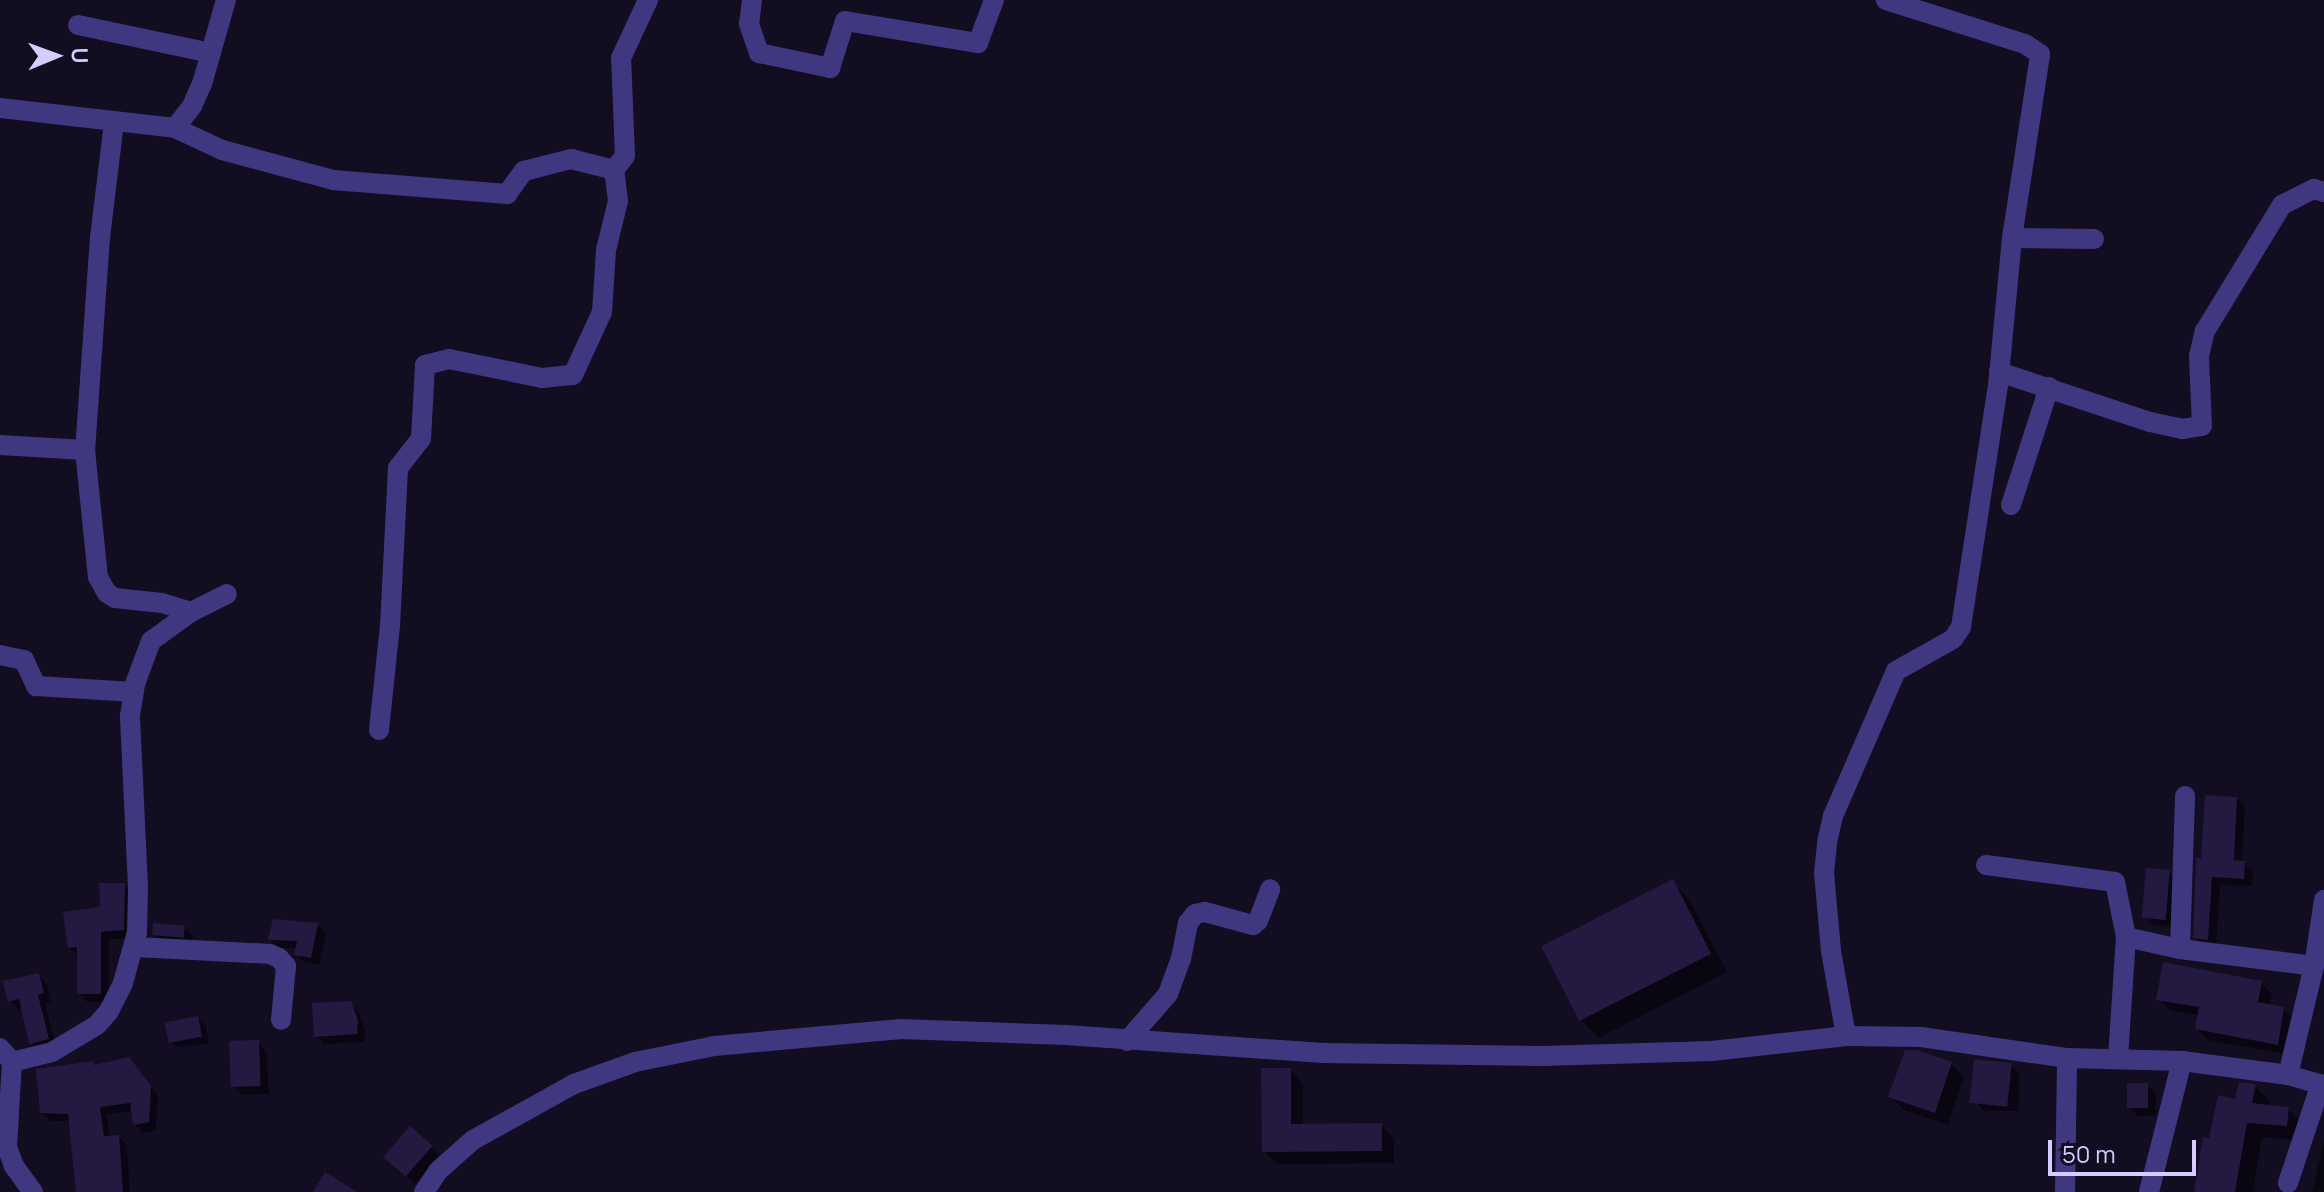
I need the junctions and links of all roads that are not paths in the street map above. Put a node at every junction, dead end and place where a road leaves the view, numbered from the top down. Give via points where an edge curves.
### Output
1 (226, 0) edge
2 (648, 0) edge
3 (752, 0) edge
4 (994, 0) edge
5 (1886, 0) edge
6 (78, 25) dead end
7 (211, 53) junction
8 (0, 108) edge
9 (114, 122) junction
10 (175, 128) junction
11 (614, 170) junction
12 (2324, 192) edge
13 (2012, 238) junction
14 (2094, 239) dead end
15 (1999, 372) junction
16 (2049, 387) junction
17 (0, 445) edge
18 (85, 450) junction
19 (2011, 505) dead end
20 (227, 594) dead end
21 (191, 612) junction
22 (0, 655) edge
23 (134, 692) junction
24 (379, 730) dead end
25 (2185, 796) dead end
26 (1986, 865) dead end
27 (1270, 889) dead end
28 (2324, 900) edge
29 (2126, 937) junction
30 (134, 947) junction
31 (2180, 949) junction
32 (2314, 966) junction
33 (281, 1020) dead end
34 (1846, 1036) junction
35 (1127, 1041) junction
36 (6, 1055) edge
37 (2067, 1058) junction
38 (2118, 1059) junction
39 (2182, 1061) junction
40 (2288, 1075) junction
41 (2322, 1084) edge
42 (2288, 1183) dead end
43 (33, 1192) edge
44 (424, 1192) edge
45 (2065, 1192) edge
46 (2149, 1192) edge

1 - 7 street
2 - 11 street via 621,58 625,156
3 - 4 street via 749,24 759,53 830,68 845,21 978,43
5 - 13 street via 2038,50
6 - 7 street
7 - 10 street via 192,106
8 - 9 street
9 - 10 street
9 - 18 street
10 - 11 street via 222,150 333,180 507,194 524,171 571,159
11 - 24 street via 618,201 606,250 602,312 573,375 542,378 449,359 425,365 421,439 398,468
12 - 16 street via 2314,189 2282,205 2205,331 2199,356 2202,426 2182,429 2150,422
13 - 14 street
13 - 15 street
15 - 16 street
15 - 34 street via 1961,627 1953,639 1896,671 1830,829 1824,873
16 - 19 street
17 - 18 street
18 - 21 street via 98,577 104,589 115,598
20 - 21 street
21 - 23 street via 151,641
22 - 23 street via 24,660 36,686
23 - 30 street
25 - 31 street
26 - 29 street via 2115,882
27 - 35 street via 1253,925 1195,914 1168,994
28 - 32 street
29 - 31 street
29 - 38 street
30 - 33 street via 279,958 286,966
30 - 36 street via 123,983 97,1025 52,1052
31 - 32 street
32 - 40 street
34 - 35 street via 1712,1051 1542,1056 1323,1053
34 - 37 street via 1921,1037
35 - 44 street via 901,1029 741,1042 635,1062 574,1084 486,1131 438,1171
36 - 43 street via 7,1147
37 - 38 street
37 - 45 street
38 - 39 street
39 - 40 street
39 - 46 street
40 - 41 street
41 - 42 street

